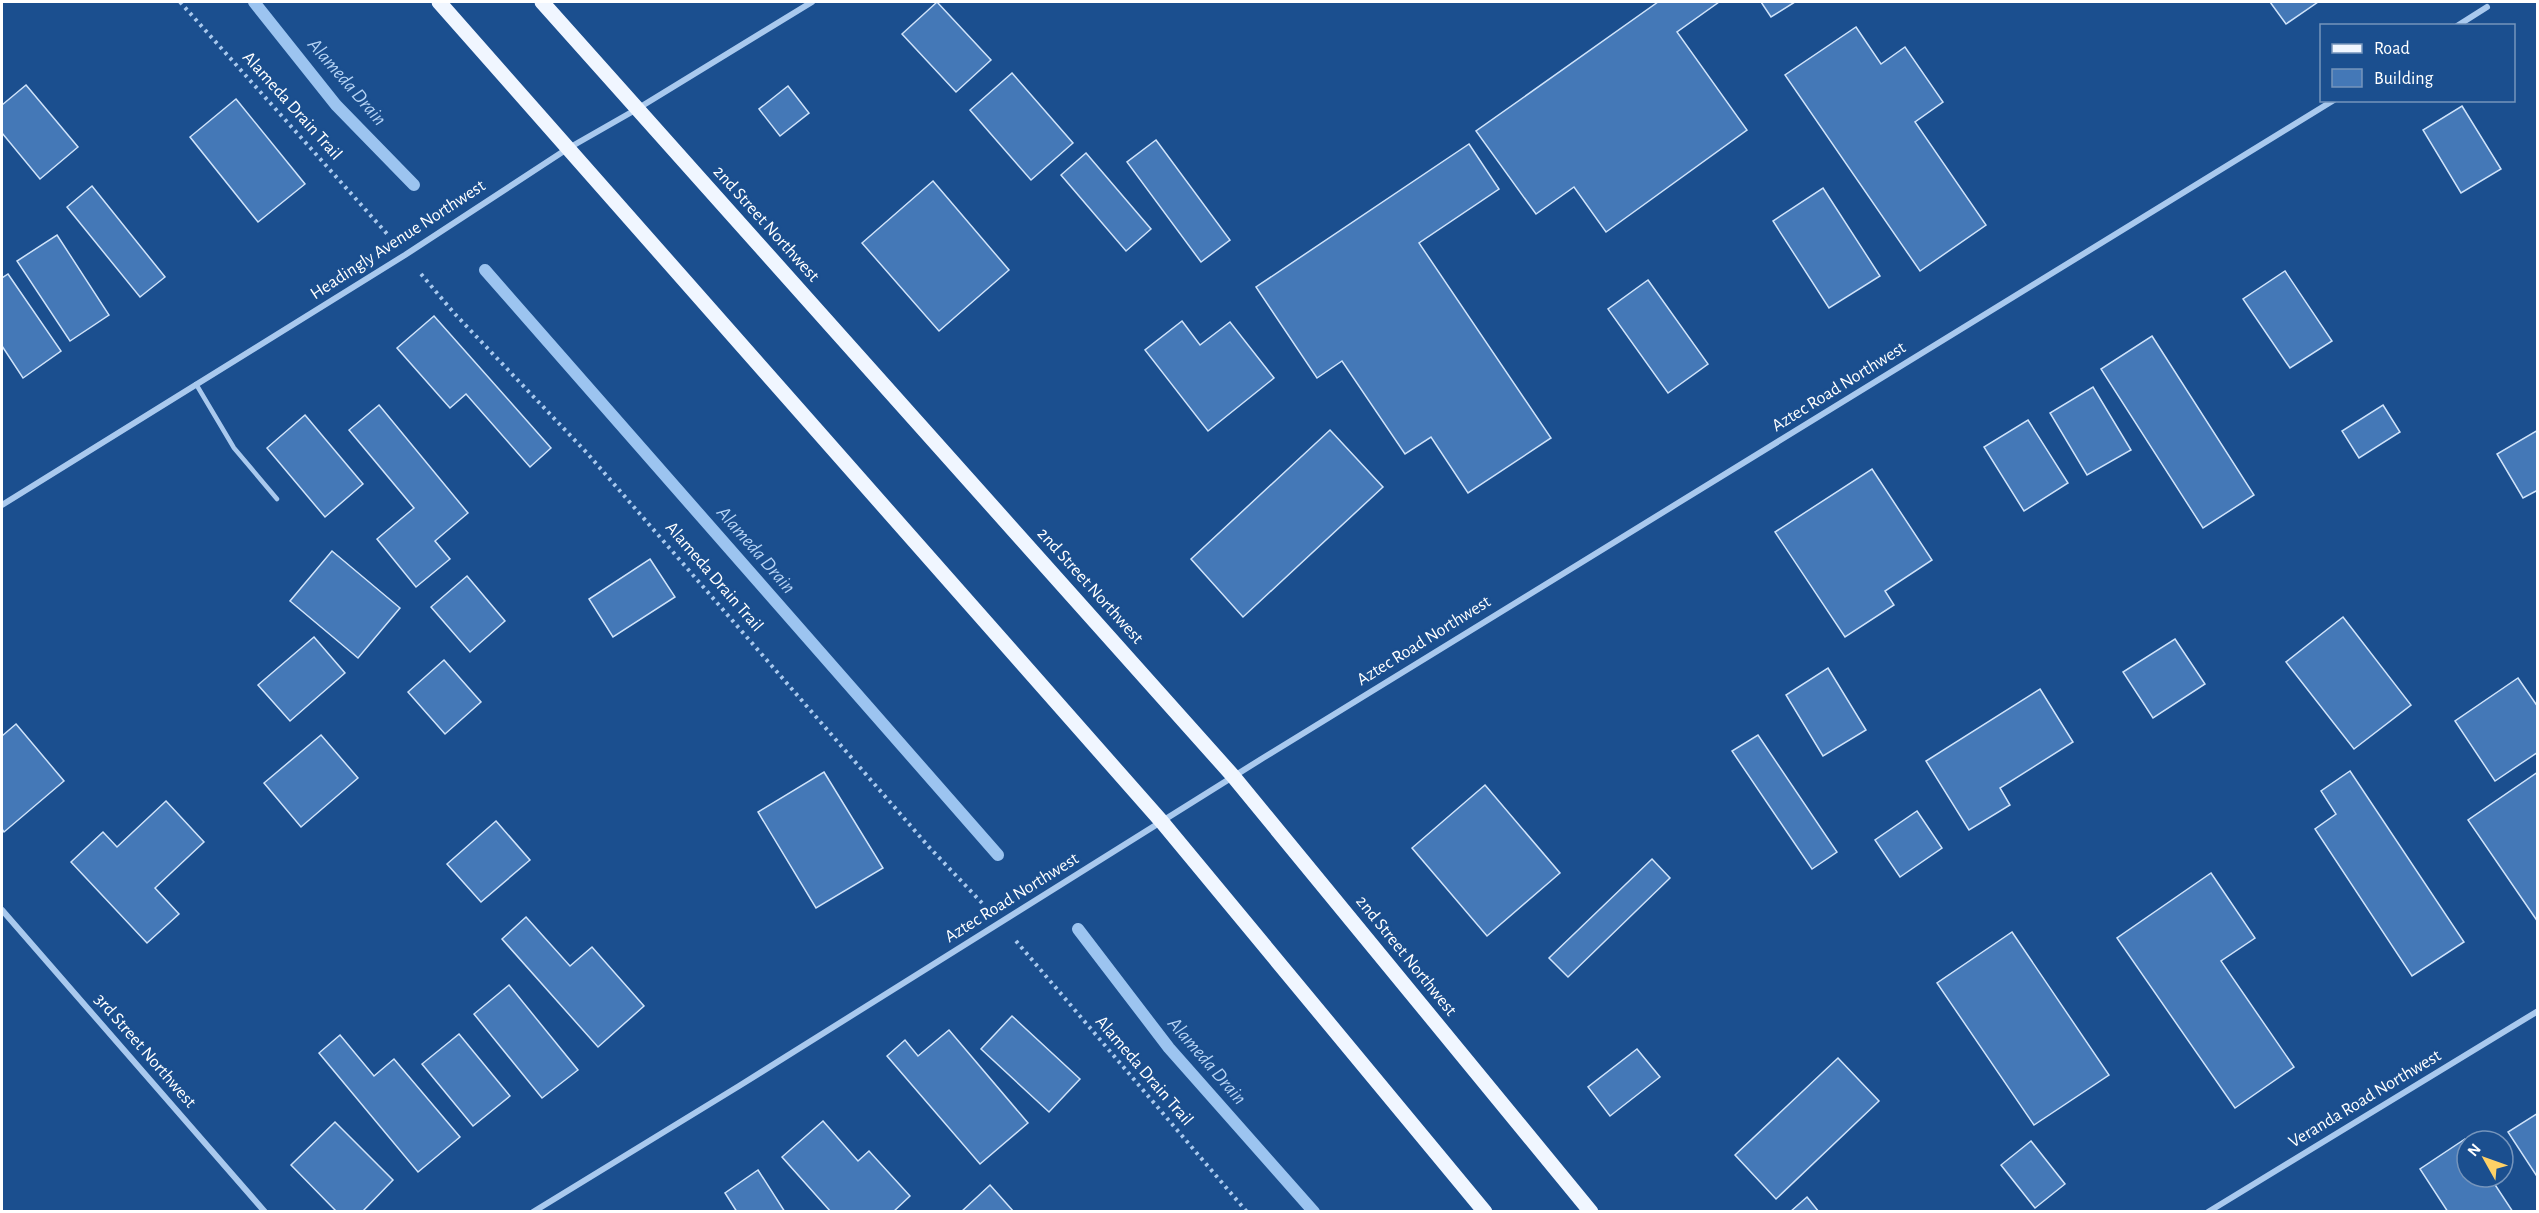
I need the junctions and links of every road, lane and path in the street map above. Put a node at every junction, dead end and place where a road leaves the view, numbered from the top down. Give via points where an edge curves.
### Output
1 (180, 2) edge
2 (439, 2) edge
3 (542, 2) edge
4 (812, 2) edge
5 (2487, 7) dead end
6 (2460, 24) edge
7 (2331, 102) edge
8 (637, 109) junction
9 (567, 148) junction
10 (383, 229) dead end
11 (427, 282) dead end
12 (196, 384) junction
13 (278, 499) dead end
14 (2, 505) edge
15 (1233, 777) junction
16 (1162, 822) junction
17 (975, 895) dead end
18 (2, 910) edge
19 (1021, 947) dead end
20 (2538, 1011) edge
21 (265, 1212) edge
22 (533, 1212) edge
23 (1247, 1212) edge
24 (1485, 1212) edge
25 (1591, 1212) edge
26 (2208, 1212) edge

1 - 10 path, Alameda Drain Trail
2 - 9 main road
3 - 8 main road, 2nd Street Northwest
4 - 8 street, Headingly Avenue Northwest
5 - 6 street
7 - 15 street, Aztec Road Northwest
8 - 9 street, Headingly Avenue Northwest
8 - 15 main road, 2nd Street Northwest
9 - 12 street, Headingly Avenue Northwest via 405,255
9 - 16 main road
11 - 17 path, Alameda Drain Trail via 587,453
12 - 13 lane via 234,448
12 - 14 street, Headingly Avenue Northwest
15 - 16 street, Aztec Road Northwest
15 - 25 main road, 2nd Street Northwest
16 - 22 street, Aztec Road Northwest
16 - 24 main road
18 - 21 street, 3rd Street Northwest
19 - 23 path, Alameda Drain Trail
20 - 26 street, Veranda Road Northwest

